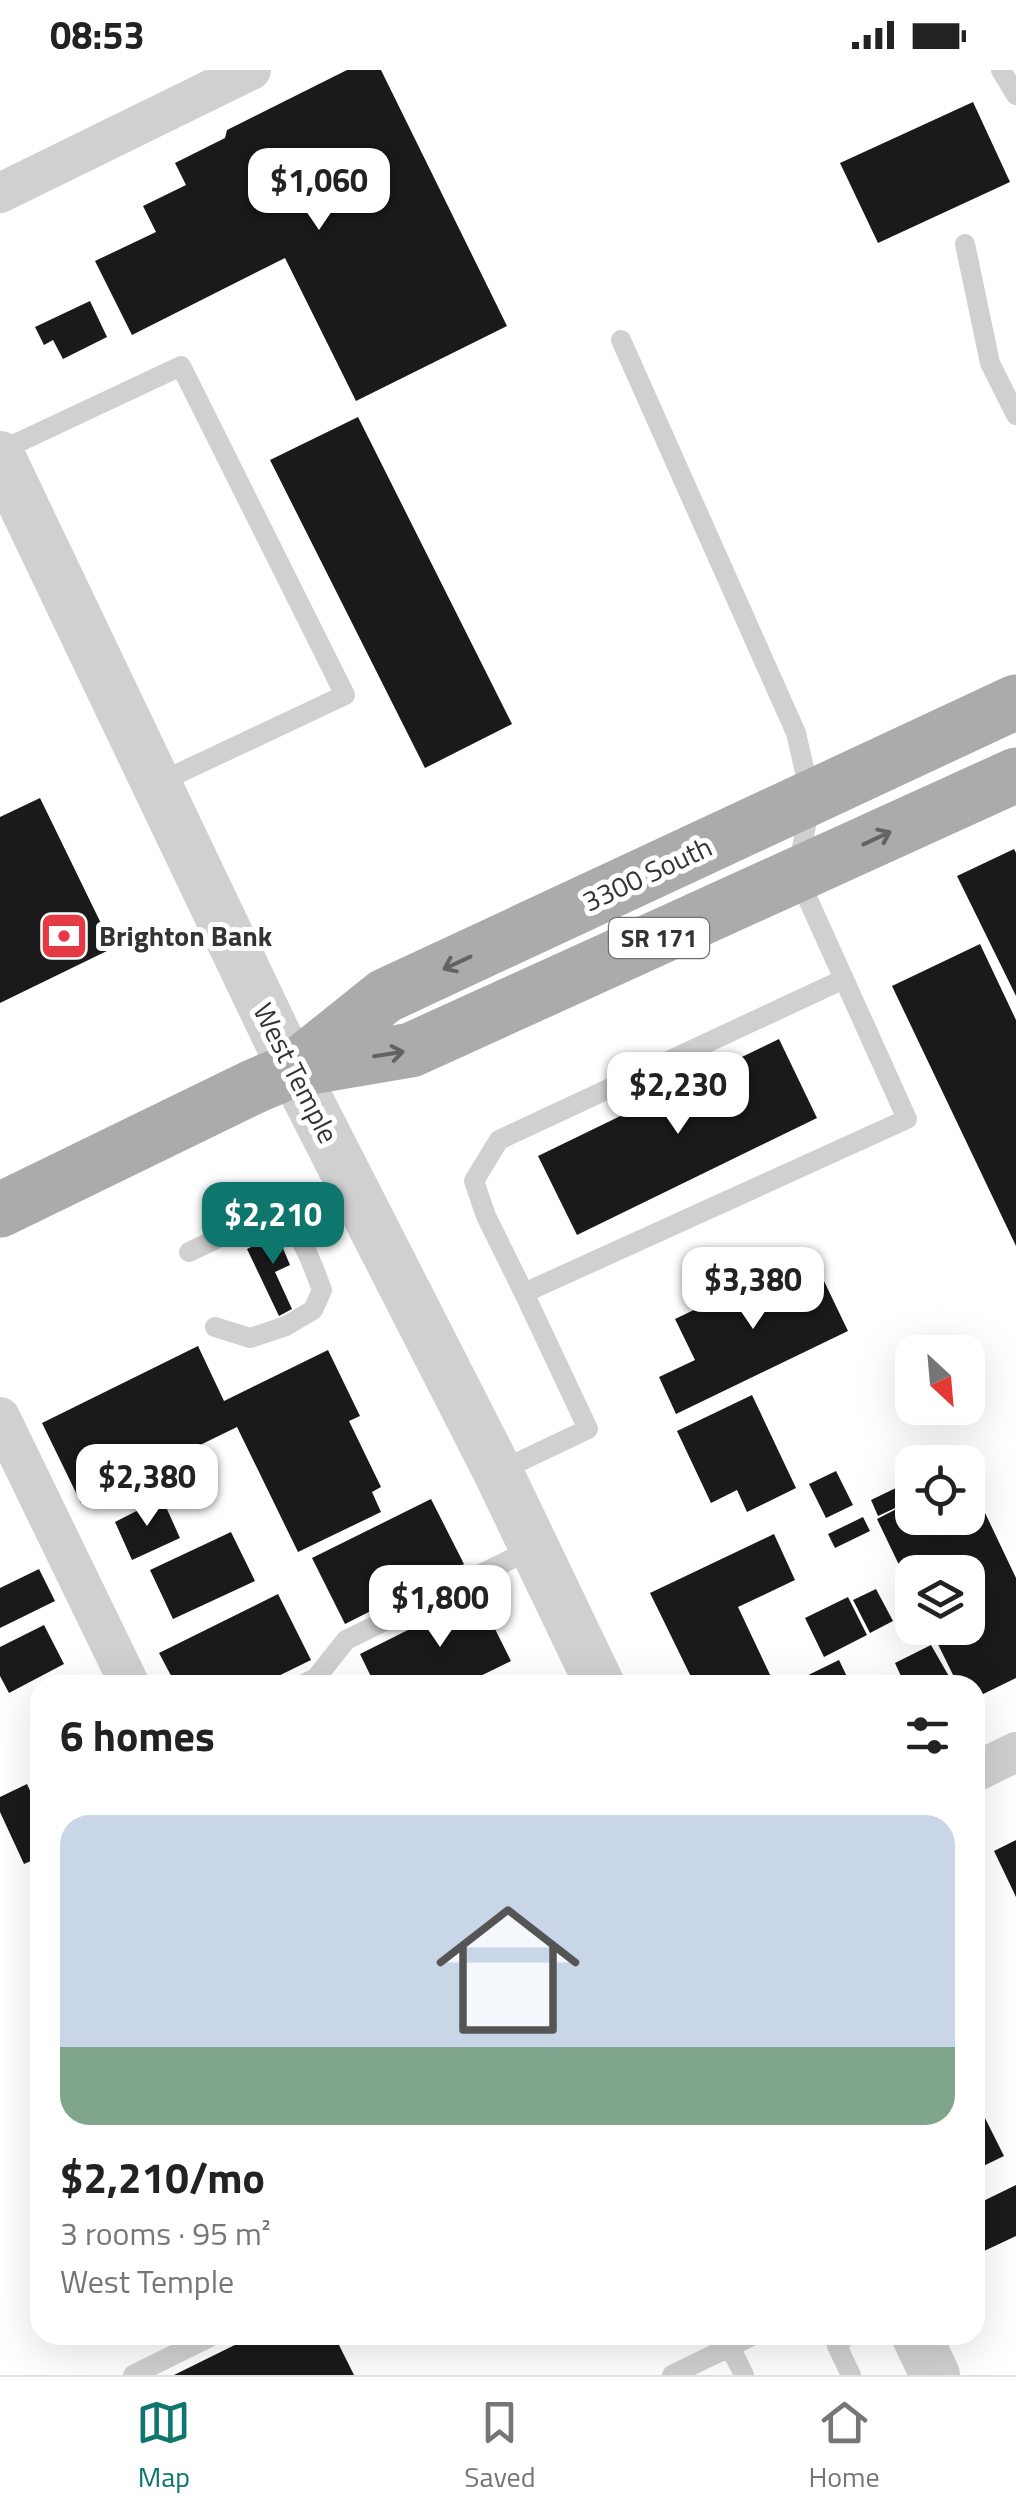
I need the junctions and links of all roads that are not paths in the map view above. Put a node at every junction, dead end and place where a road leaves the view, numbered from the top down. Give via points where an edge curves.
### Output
1 (251, 70) edge
2 (1001, 70) edge
3 (1016, 95) edge
4 (0, 192) edge
5 (966, 244) dead end
6 (621, 340) dead end
7 (1016, 415) edge
8 (0, 454) edge
9 (1016, 702) edge
10 (1016, 775) edge
11 (154, 785) junction
12 (811, 798) junction
13 (797, 874) junction
14 (844, 979) junction
15 (292, 1070) junction
16 (0, 1210) edge
17 (189, 1252) dead end
18 (524, 1293) junction
19 (216, 1327) dead end
20 (0, 1417) edge
21 (498, 1472) junction
22 (534, 1548) junction
23 (125, 1675) edge
24 (318, 1675) edge
25 (595, 1675) edge
26 (1016, 1752) edge
27 (985, 1767) edge
28 (194, 2345) edge
29 (734, 2345) edge
30 (839, 2345) edge
31 (921, 2345) edge
32 (730, 2347) junction
33 (133, 2375) edge
34 (672, 2375) edge
35 (744, 2375) edge
36 (852, 2375) edge
37 (935, 2375) edge

1 - 4 street
2 - 3 lane
5 - 7 lane via 990,363
6 - 12 lane via 796,733
8 - 11 street, West Temple
8 - 11 lane via 181,366 344,694
9 - 12 main road, 3300 South / SR 171
13 -> 10 main road, 3300 South / SR 171
11 - 15 street, West Temple
12 - 13 lane
12 -> 15 main road, 3300 South / SR 171 via 385,996
13 - 14 lane
15 -> 13 main road, 3300 South / SR 171 via 411,1050
14 - 18 lane via 498,1140 474,1182
14 - 18 lane via 907,1118
15 - 16 main road, 3300 South / SR 171
15 - 21 street, West Temple
17 - 19 lane via 267,1215 288,1222 322,1290 313,1310 286,1326 250,1338
18 - 21 lane via 588,1429
20 - 23 street
21 - 22 street, West Temple
22 - 24 lane via 346,1640
22 - 25 street, West Temple
26 - 27 street
28 - 33 lane
29 - 32 lane
30 - 36 lane
31 - 37 street
32 - 34 lane
32 - 35 lane

